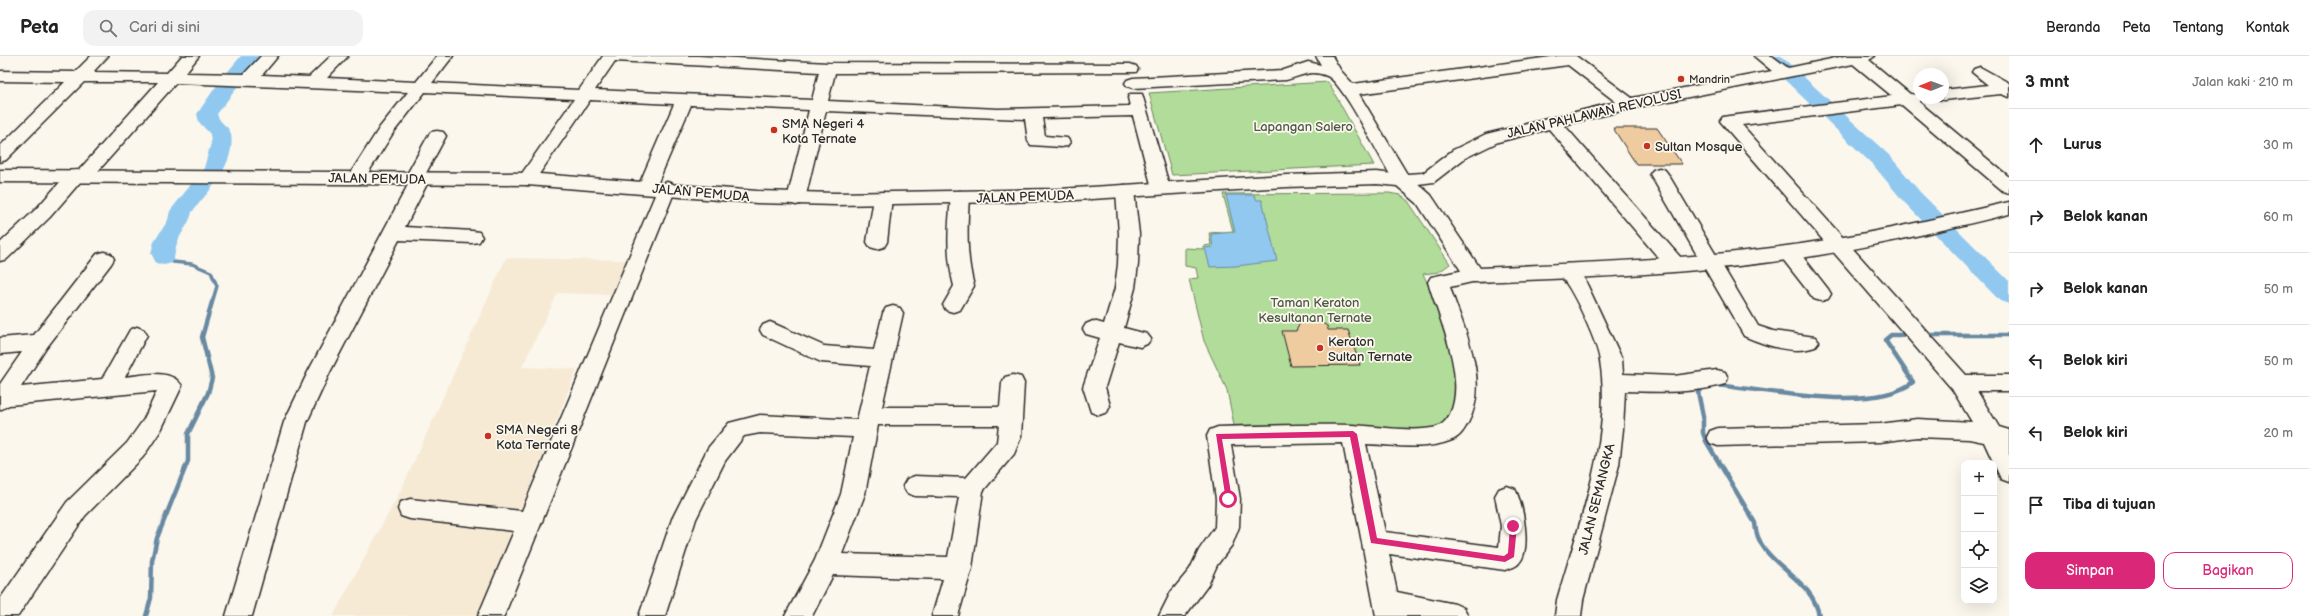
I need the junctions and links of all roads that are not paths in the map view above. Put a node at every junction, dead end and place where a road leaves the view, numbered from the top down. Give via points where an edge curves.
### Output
1 (100, 56) edge
2 (191, 56) edge
3 (270, 56) edge
4 (340, 56) edge
5 (445, 56) edge
6 (611, 56) edge
7 (1762, 56) edge
8 (1859, 57) edge
9 (1568, 58) edge
10 (711, 59) edge
11 (1524, 61) edge
12 (901, 62) edge
13 (940, 62) edge
14 (989, 62) edge
15 (1018, 62) edge
16 (1320, 64) edge
17 (828, 68) junction
18 (1980, 72) dead end
19 (1789, 73) junction
20 (1131, 74) edge
21 (0, 76) edge
22 (78, 77) junction
23 (174, 77) junction
24 (246, 79) junction
25 (312, 83) junction
26 (419, 88) junction
27 (2007, 89) edge
28 (1348, 90) junction
29 (585, 94) junction
30 (1949, 94) edge
31 (685, 99) junction
32 (1913, 99) edge
33 (1629, 104) junction
34 (1919, 104) edge
35 (820, 105) junction
36 (1140, 111) junction
37 (1033, 114) junction
38 (1552, 122) junction
39 (437, 136) dead end
40 (1061, 142) dead end
41 (0, 156) edge
42 (1659, 174) dead end
43 (81, 175) junction
44 (0, 176) edge
45 (357, 177) junction
46 (418, 178) junction
47 (527, 178) junction
48 (1428, 178) junction
49 (1402, 180) junction
50 (2009, 186) edge
51 (657, 188) junction
52 (1161, 188) junction
53 (1125, 191) junction
54 (960, 197) junction
55 (883, 198) junction
56 (796, 199) junction
57 (1424, 199) junction
58 (2009, 208) edge
59 (392, 233) junction
60 (472, 237) dead end
61 (877, 242) dead end
62 (1836, 245) junction
63 (1788, 253) junction
64 (0, 254) edge
65 (104, 259) dead end
66 (1710, 262) junction
67 (1675, 264) junction
68 (1567, 271) junction
69 (1474, 275) junction
70 (1821, 294) dead end
71 (953, 305) dead end
72 (893, 312) dead end
73 (770, 330) dead end
74 (1102, 331) junction
75 (137, 335) dead end
76 (1140, 340) dead end
77 (40, 342) junction
78 (1808, 342) dead end
79 (0, 346) edge
80 (882, 359) junction
81 (1717, 378) dead end
82 (1613, 382) junction
83 (2009, 382) edge
84 (1013, 383) dead end
85 (1960, 383) junction
86 (109, 386) junction
87 (2, 399) edge
88 (1099, 406) dead end
89 (1011, 416) junction
90 (868, 422) junction
91 (1353, 434) junction
92 (2001, 436) edge
93 (1718, 437) dead end
94 (2009, 472) edge
95 (915, 486) dead end
96 (972, 488) junction
97 (1507, 496) dead end
98 (410, 509) dead end
99 (528, 522) junction
100 (1374, 541) junction
101 (826, 564) junction
102 (959, 568) junction
103 (1387, 608) edge
104 (3, 616) edge
105 (239, 616) edge
106 (491, 616) edge
107 (652, 616) edge
108 (798, 616) edge
109 (945, 616) edge
110 (1172, 616) edge
111 (1455, 616) edge
112 (1568, 616) edge

1 - 22 street
2 - 23 street
3 - 24 street
4 - 25 street
5 - 26 street
6 - 10 street
6 - 29 street
7 - 19 street
8 - 19 street, JALAN PAHLAWAN REVOLUSI
8 - 32 street
9 - 11 street
9 - 33 street
10 - 17 street
11 - 28 street
12 - 13 street
12 - 17 street
13 - 14 street
14 - 15 street
15 - 20 street
16 - 20 street via 1292,80
16 - 28 street
17 - 35 street
18 - 27 street
19 - 33 street, JALAN PAHLAWAN REVOLUSI
20 - 36 street
21 - 22 street
22 - 23 street
22 - 41 street
23 - 24 street
23 - 43 street
24 - 25 street
25 - 26 street
26 - 29 street
26 - 45 street via 386,131
27 - 30 street
28 - 49 street
29 - 31 street
29 - 47 street
31 - 35 street
31 - 51 street
32 - 62 street via 1729,121
33 - 38 street, JALAN PAHLAWAN REVOLUSI
34 - 50 street
35 - 37 street
35 - 56 street
36 - 37 street
36 - 52 street
37 - 40 street via 1036,141
38 - 48 street, JALAN PAHLAWAN REVOLUSI via 1472,146
38 - 67 street
39 - 46 street
42 - 66 street
43 - 44 highway, JALAN PEMUDA
43 - 45 highway, JALAN PEMUDA
43 - 64 street
45 - 46 highway, JALAN PEMUDA
46 - 47 highway, JALAN PEMUDA
46 - 59 street
47 - 51 highway, JALAN PEMUDA
48 - 49 street
48 - 57 street
49 - 52 highway, JALAN PEMUDA via 1362,179
49 - 57 highway
51 - 56 highway, JALAN PEMUDA
51 - 99 street
52 - 53 highway, JALAN PEMUDA
53 - 54 highway, JALAN PEMUDA
53 - 74 street via 1129,234 1125,288
54 - 55 highway, JALAN PEMUDA
54 - 71 street via 957,236 959,267 964,286
55 - 56 highway, JALAN PEMUDA
55 - 61 street
57 - 69 highway
58 - 62 highway via 1937,226
59 - 60 street
59 - 105 street via 297,415
62 - 63 highway
62 - 85 street
63 - 66 highway
63 - 70 street
65 - 77 street
66 - 67 highway
66 - 78 street via 1751,332 1770,340
67 - 68 highway
68 - 69 highway
68 - 82 street, JALAN SEMANGKA via 1575,280 1598,327 1611,359
69 - 91 street via 1438,282 1456,336 1464,382 1462,411 1453,428 1443,434 1428,436
72 - 80 street
73 - 80 street via 821,354
74 - 76 street
74 - 88 street via 1094,387
75 - 86 street
77 - 79 street
77 - 87 street
80 - 90 street
81 - 82 street via 1674,384
82 - 112 street, JALAN SEMANGKA via 1612,429 1607,466 1570,600
83 - 85 street
84 - 89 street
85 - 92 street
86 - 87 street
86 - 104 street via 163,382 171,386 153,424 138,446 76,509
89 - 90 street
89 - 96 street via 1010,437 1006,447
90 - 101 street via 853,494
90 - 107 street via 760,424 744,426 731,434 716,455 684,519
91 - 100 street
91 - 110 street via 1218,436 1228,499 1224,538 1208,558 1199,577 1180,600
92 - 93 street via 1969,430 1917,428 1880,434
92 - 94 street
95 - 96 street
96 - 102 street
97 - 100 street via 1513,534 1512,555 1505,559
98 - 99 street
99 - 106 street
100 - 103 street
101 - 102 street
101 - 108 street
102 - 109 street
103 - 111 street

